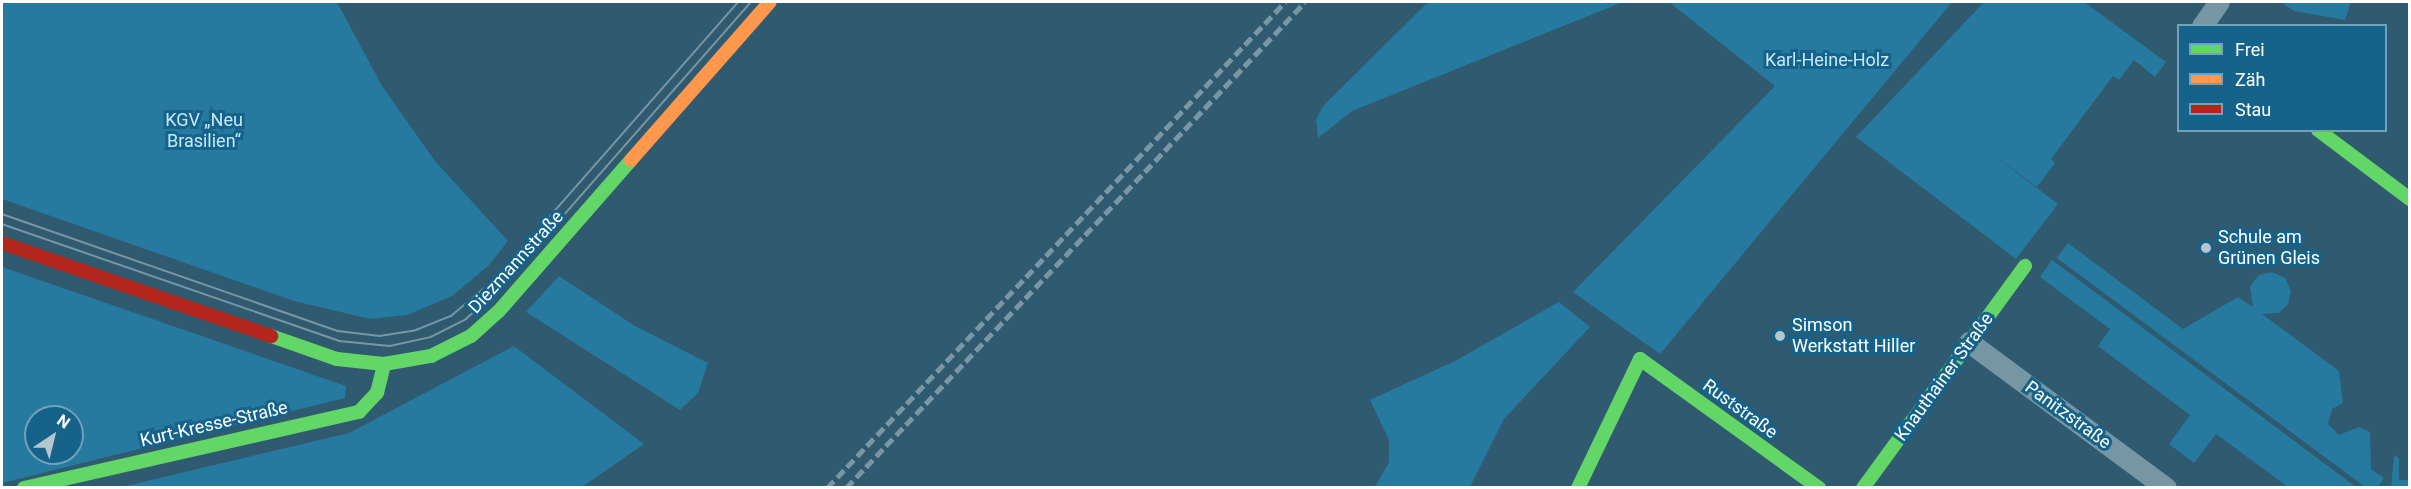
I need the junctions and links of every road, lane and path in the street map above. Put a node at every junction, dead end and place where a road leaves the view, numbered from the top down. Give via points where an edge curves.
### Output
1 (770, 2) edge
2 (2220, 2) edge
3 (2204, 24) edge
4 (2321, 132) edge
5 (2409, 199) edge
6 (2, 243) edge
7 (2025, 266) dead end
8 (1969, 342) junction
9 (384, 364) junction
10 (24, 488) edge
11 (1578, 488) edge
12 (1819, 488) edge
13 (1863, 488) edge
14 (2166, 488) edge

1 - 9 street, Diezmannstraße via 493,317 443,351
2 - 3 street
4 - 5 street
6 - 9 street, Diezmannstraße via 314,352
7 - 8 street, Knauthainer Straße
8 - 13 street, Knauthainer Straße
8 - 14 street, Panitzstraße
9 - 10 street, Kurt-Kresse-Straße via 377,393 358,412
11 - 12 street, Ruststraße via 1640,359

